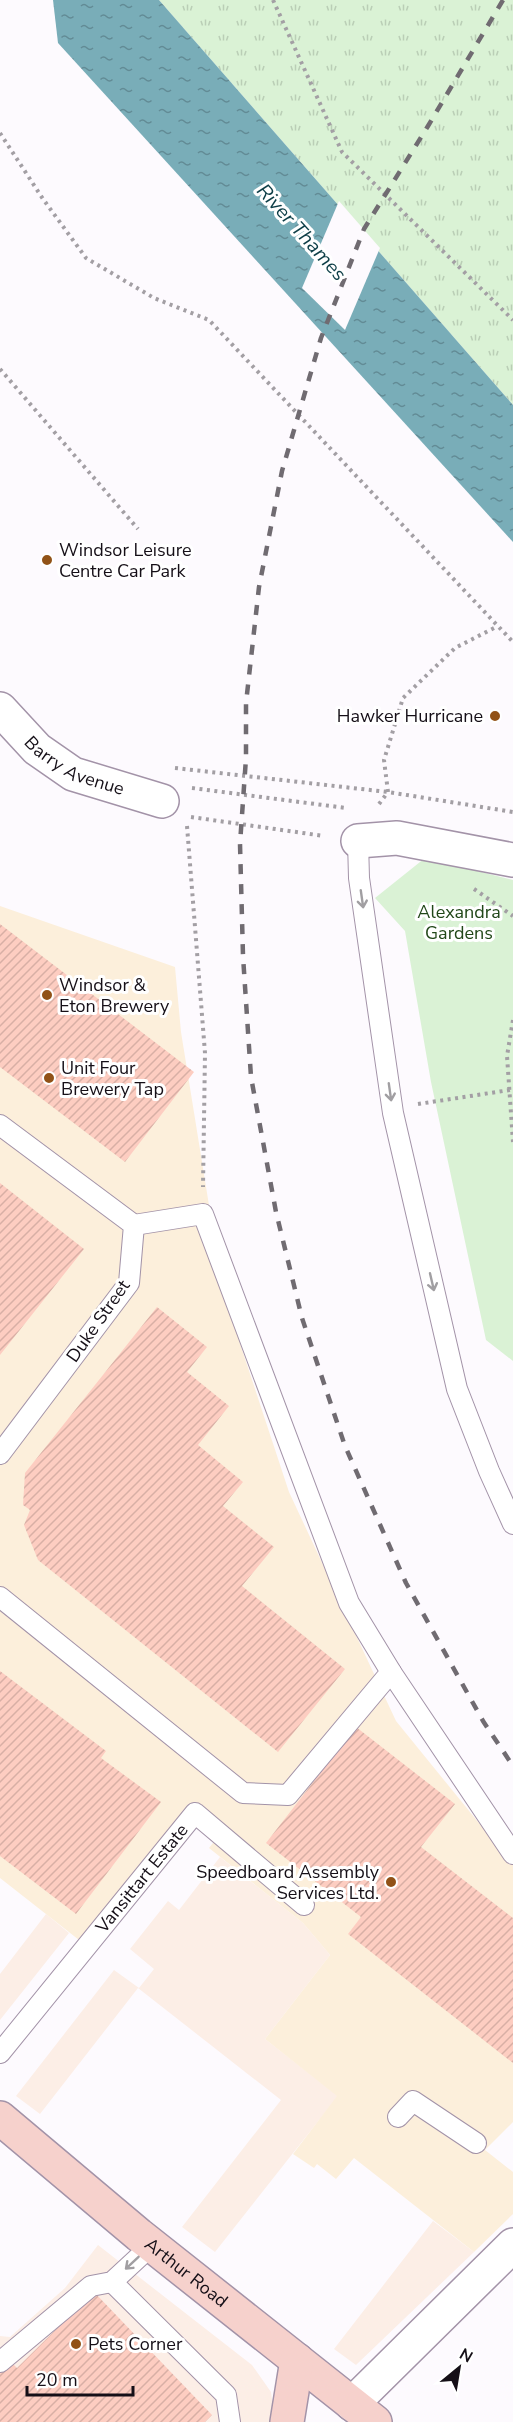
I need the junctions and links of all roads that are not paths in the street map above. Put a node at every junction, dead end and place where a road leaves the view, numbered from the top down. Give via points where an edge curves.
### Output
1 (0, 709) edge
2 (174, 809) road end
3 (358, 840) joint
4 (513, 860) edge
5 (0, 1125) edge
6 (134, 1225) junction
7 (0, 1454) edge
8 (513, 1524) edge
9 (0, 1597) edge
10 (391, 1672) junction
11 (513, 1854) edge
12 (304, 1905) dead end
13 (0, 2053) edge
14 (398, 2117) dead end
15 (0, 2118) edge
16 (476, 2143) dead end
17 (152, 2245) junction
18 (513, 2245) edge
19 (112, 2282) junction
20 (297, 2360) junction
21 (0, 2362) edge
22 (354, 2416) edge
23 (230, 2422) edge
24 (287, 2422) edge

1 - 2 street, Barry Avenue via 37,749 73,774
3 - 4 street via 397,838
3 -> 8 lane via 359,878 392,1109 457,1389
5 - 6 lane
6 - 7 lane, Duke Street via 129,1282
6 - 10 lane via 202,1214 349,1603
9 - 10 lane via 243,1793 288,1795
10 - 11 lane
12 - 13 lane, Vansittart Estate via 195,1813
14 - 16 lane via 413,2101
15 - 17 street, Arthur Road
17 -> 19 lane
17 - 20 street, Arthur Road
18 - 22 street
19 - 21 lane via 91,2286
19 - 23 lane via 226,2395
20 - 22 street, Arthur Road
20 - 24 street

